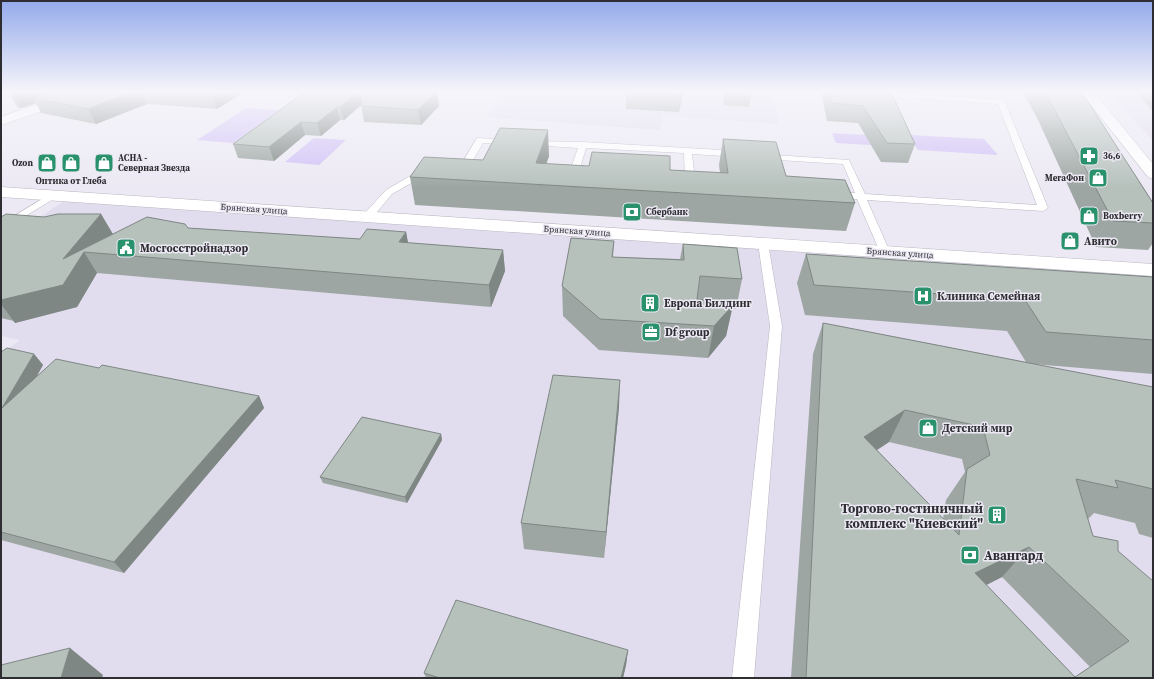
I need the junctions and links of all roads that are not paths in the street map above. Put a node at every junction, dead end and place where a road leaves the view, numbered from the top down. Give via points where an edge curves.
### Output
1 (1010, 124) edge
2 (1113, 124) edge
3 (583, 145) junction
4 (688, 151) junction
5 (1153, 174) edge
6 (436, 175) edge
7 (452, 176) edge
8 (690, 180) edge
9 (571, 182) edge
10 (1, 192) edge
11 (826, 195) edge
12 (52, 196) junction
13 (861, 197) junction
14 (368, 216) junction
15 (1, 228) edge
16 (763, 244) junction
17 (884, 252) junction
18 (1153, 270) edge
19 (743, 678) edge

1 - 13 lane via 1043,208
2 - 5 street
3 - 4 lane
3 - 7 lane via 480,140 460,176
3 - 9 lane
4 - 8 lane
4 - 13 lane via 846,162
6 - 14 lane via 420,174 389,192
10 - 12 street, Брянская улица
11 - 13 lane
12 - 14 street, Брянская улица
12 - 15 lane
13 - 17 lane
14 - 16 street, Брянская улица
16 - 17 street, Брянская улица
16 - 19 lane via 776,326
17 - 18 street, Брянская улица

